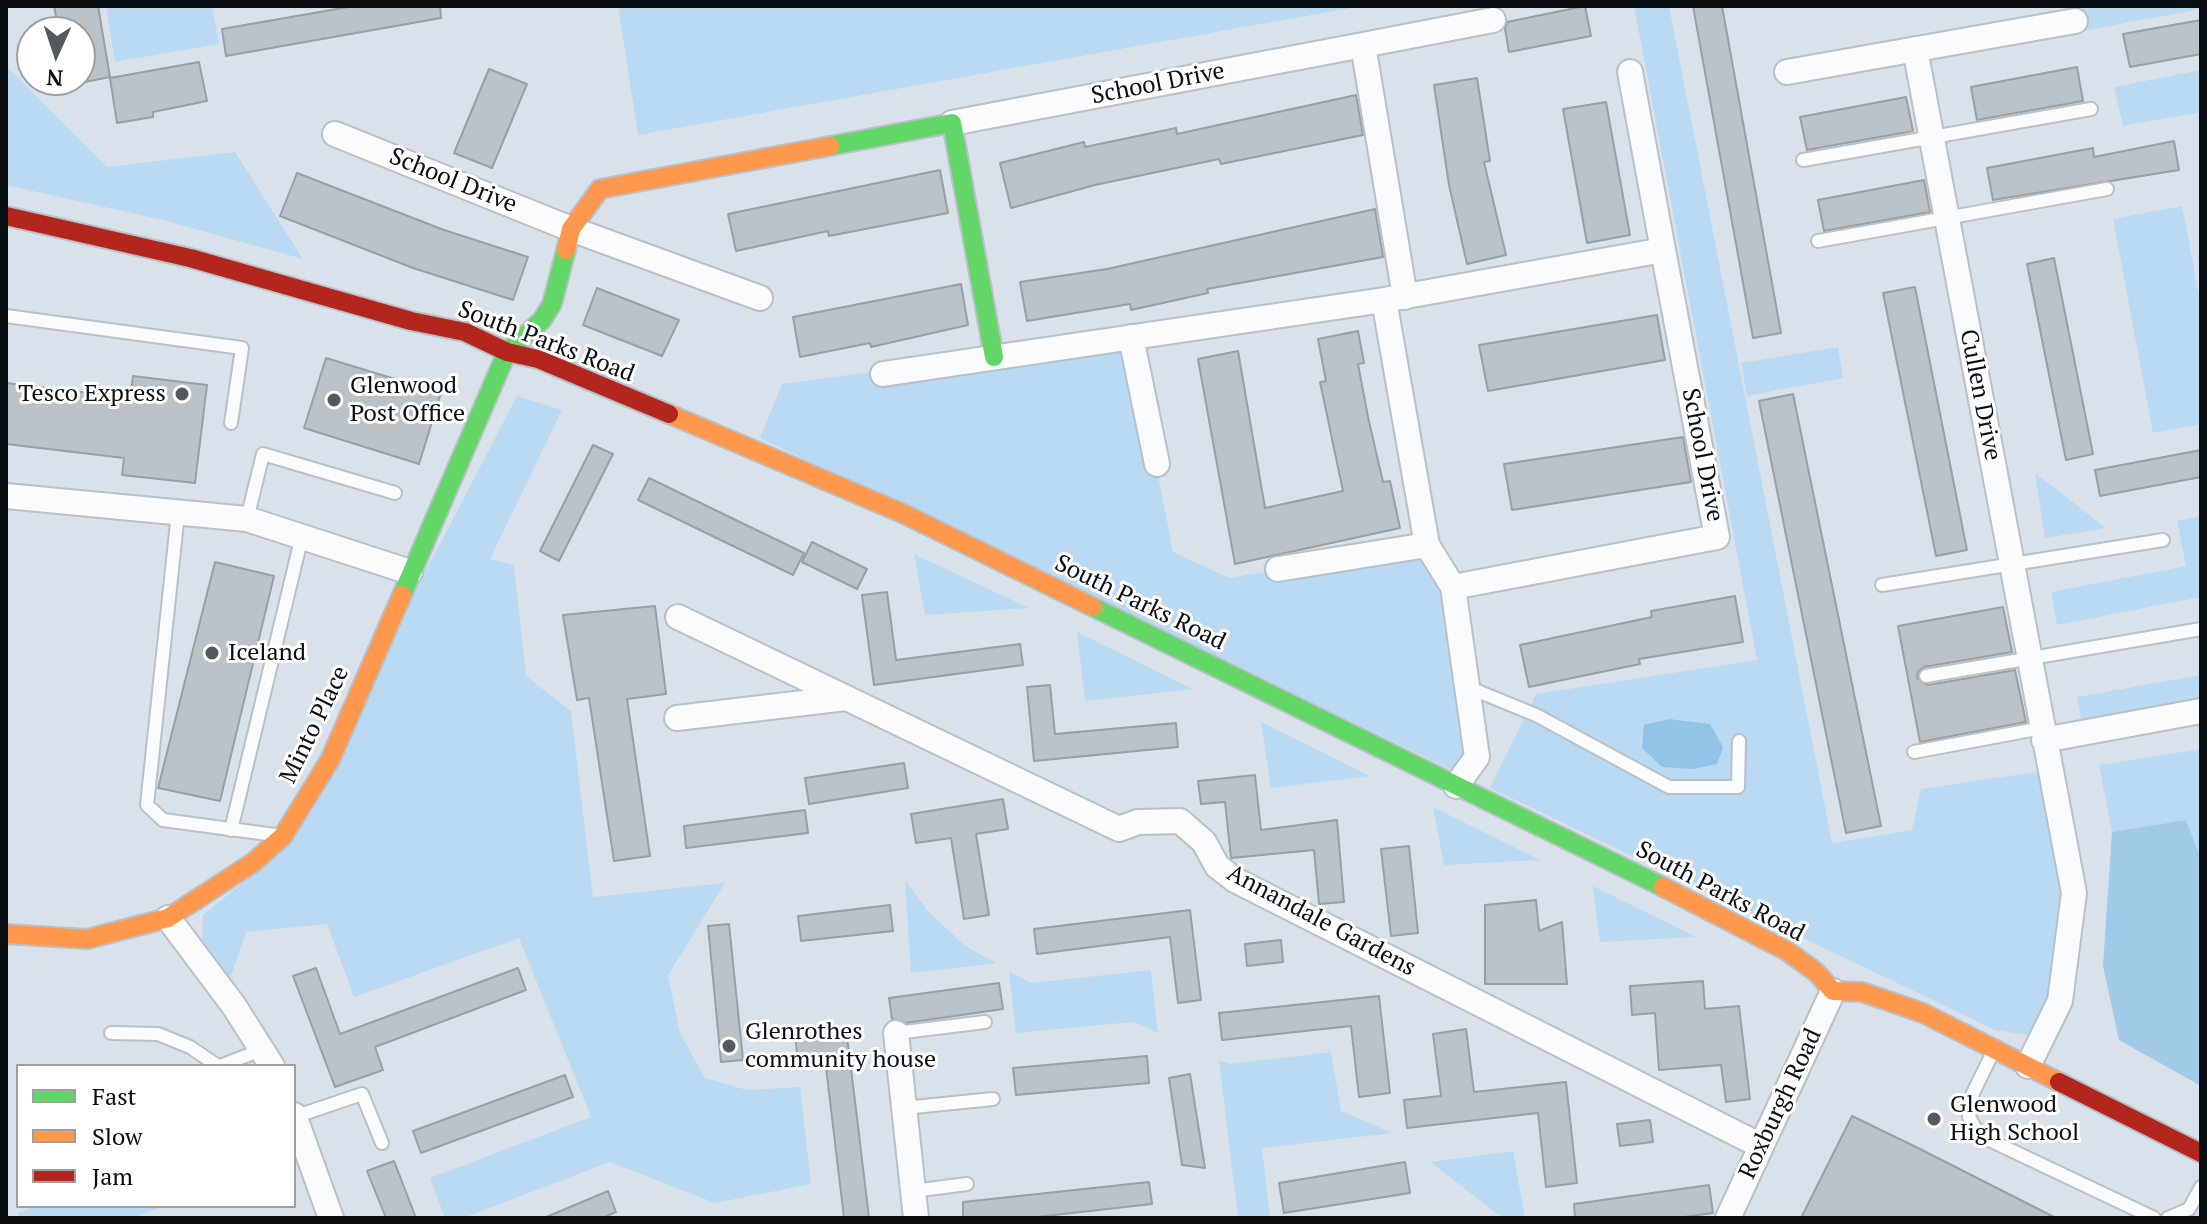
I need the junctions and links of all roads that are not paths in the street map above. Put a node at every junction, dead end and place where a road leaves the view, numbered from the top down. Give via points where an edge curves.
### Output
1 (1493, 20) dead end
2 (2075, 21) dead end
3 (1363, 45) junction
4 (1915, 49) junction
5 (1630, 72) dead end
6 (1787, 72) dead end
7 (2091, 109) dead end
8 (952, 123) junction
9 (335, 134) dead end
10 (1931, 140) junction
11 (1803, 160) dead end
12 (2107, 189) dead end
13 (6, 216) edge
14 (1947, 218) junction
15 (571, 229) junction
16 (1818, 241) dead end
17 (1663, 250) junction
18 (760, 298) dead end
19 (1394, 299) junction
20 (6, 316) edge
21 (1131, 337) junction
22 (507, 352) junction
23 (994, 357) junction
24 (883, 374) dead end
25 (231, 423) dead end
26 (1157, 464) dead end
27 (395, 493) dead end
28 (6, 496) edge
29 (178, 513) junction
30 (247, 519) junction
31 (302, 536) junction
32 (2163, 540) dead end
33 (1427, 545) junction
34 (2011, 564) junction
35 (1278, 569) dead end
36 (410, 572) junction
37 (1882, 585) dead end
38 (1453, 587) junction
39 (678, 617) dead end
40 (2201, 629) edge
41 (2028, 658) junction
42 (1926, 676) dead end
43 (1470, 688) junction
44 (846, 698) junction
45 (2201, 711) edge
46 (677, 718) dead end
47 (2043, 734) junction
48 (1739, 741) dead end
49 (1914, 752) dead end
50 (1456, 786) junction
51 (231, 830) junction
52 (283, 836) junction
53 (168, 918) junction
54 (6, 934) edge
55 (1833, 991) junction
56 (985, 1022) dead end
57 (111, 1033) dead end
58 (896, 1033) joint
59 (1994, 1049) junction
60 (266, 1058) edge
61 (216, 1064) edge
62 (231, 1064) edge
63 (2028, 1066) junction
64 (993, 1099) dead end
65 (904, 1108) junction
66 (296, 1115) edge
67 (296, 1122) edge
68 (382, 1143) dead end
69 (1761, 1146) junction
70 (2201, 1153) edge
71 (967, 1184) dead end
72 (2201, 1187) edge
73 (913, 1191) junction
74 (331, 1218) edge
75 (916, 1218) edge
76 (1728, 1218) edge
77 (2154, 1218) edge
78 (2168, 1218) edge

1 - 3 street, School Drive
2 - 4 street
3 - 8 street, School Drive
3 - 19 street
4 - 6 street
4 - 10 street, Cullen Drive
5 - 17 street, School Drive
7 - 10 lane
8 - 15 street, School Drive via 600,189
8 - 23 street
9 - 15 street, School Drive
10 - 11 lane
10 - 14 street, Cullen Drive
12 - 14 lane
13 - 22 street, South Parks Road via 302,287 465,332
14 - 16 lane
14 - 34 street, Cullen Drive
15 - 18 street, School Drive
15 - 22 street, School Drive via 552,304
17 - 19 street
17 - 38 street, School Drive via 1717,537
19 - 21 street
19 - 33 street
20 - 25 lane via 242,348
21 - 23 street
21 - 26 street
22 - 36 street, Minto Place
22 - 50 street, South Parks Road via 538,359 904,514
23 - 24 street
27 - 30 lane via 263,454
28 - 29 street
29 - 30 street
29 - 51 lane via 147,805 163,820
30 - 31 street
31 - 36 street
31 - 51 lane
32 - 34 lane
33 - 35 street
33 - 38 street
34 - 37 lane
34 - 41 street, Cullen Drive
36 - 52 street, Minto Place via 330,760
38 - 43 street
39 - 44 street, Annandale Gardens
40 - 41 lane
41 - 42 lane
41 - 47 street, Cullen Drive
43 - 48 lane via 1536,715 1669,787 1738,787
43 - 50 street via 1477,757
44 - 46 street
44 - 69 street, Annandale Gardens via 1119,829 1138,822 1180,821 1235,880
45 - 47 street
47 - 49 lane
47 - 63 street, Cullen Drive via 2074,893 2060,1001
50 - 55 street, South Parks Road via 1787,951
51 - 52 lane
52 - 53 street, Minto Place via 254,862
53 - 54 street, Minto Place via 87,939
53 - 60 street
55 - 59 street via 1893,1000
55 - 69 street, Roxburgh Road
56 - 58 lane
57 - 61 lane via 158,1034
58 - 65 street
59 - 63 street
59 - 77 lane via 1971,1105 1969,1117 1979,1135
60 - 62 lane
63 - 70 street
64 - 65 lane
65 - 73 street
66 - 68 lane via 362,1094
67 - 74 street
69 - 76 street, Roxburgh Road
71 - 73 lane
72 - 78 lane via 2189,1209
73 - 75 street

